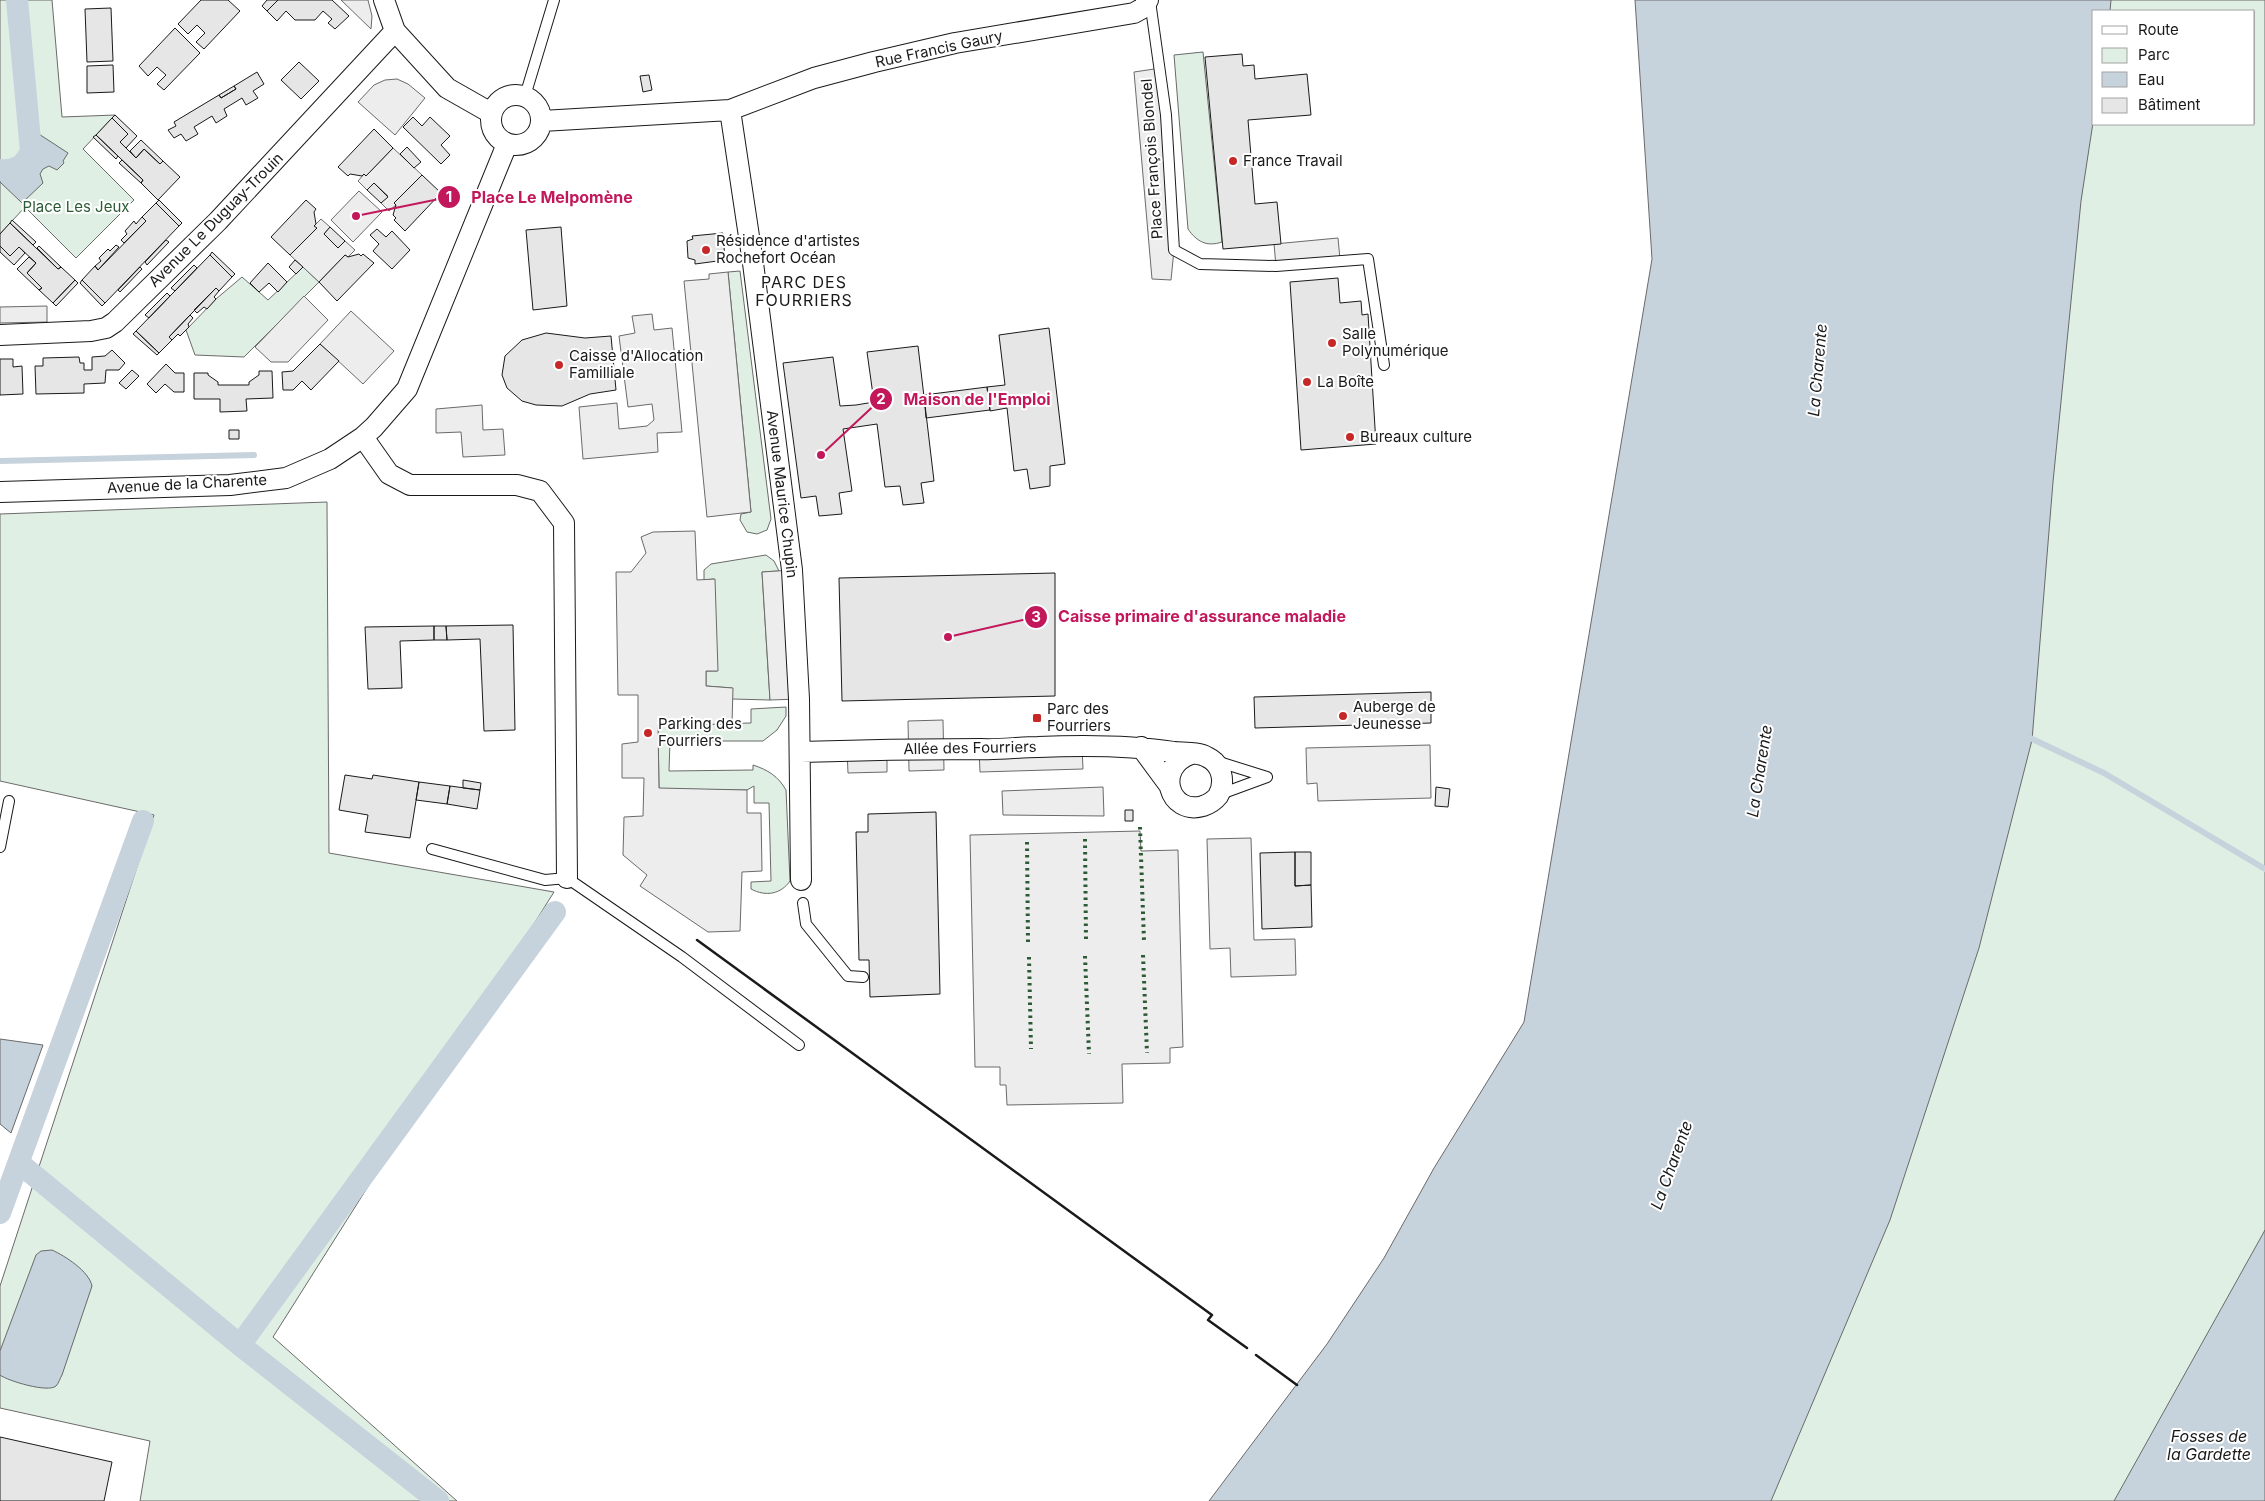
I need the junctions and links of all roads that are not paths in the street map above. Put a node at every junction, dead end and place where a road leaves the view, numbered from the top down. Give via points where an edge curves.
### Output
1 (384, 0) edge
2 (554, 0) edge
3 (1149, 0) edge
4 (395, 31) junction
5 (525, 96) junction
6 (730, 110) junction
7 (492, 113) junction
8 (542, 121) junction
9 (507, 144) junction
10 (0, 335) edge
11 (1384, 365) dead end
12 (362, 437) junction
13 (0, 492) edge
14 (1141, 747) junction
15 (800, 752) junction
16 (1191, 754) junction
17 (1212, 760) junction
18 (1169, 785) junction
19 (1218, 796) junction
20 (9, 801) dead end
21 (0, 847) edge
22 (432, 849) dead end
23 (568, 878) junction
24 (802, 880) dead end
25 (802, 903) dead end
26 (863, 977) dead end
27 (799, 1045) dead end

1 - 4 street
2 - 5 lane
3 - 6 street, Rue Francis Gaury via 1134,13 955,43 874,62 814,78
3 - 11 lane, Place François Blondel via 1166,115 1174,250 1200,264 1276,266 1368,259
4 - 7 street via 447,88
4 - 10 street, Avenue Le Duguay-Trouin via 218,222 115,322 91,331
5 - 7 street via 508,96 495,106
5 - 8 street via 537,106
6 - 8 street, Rue Francis Gaury
6 - 15 street, Avenue Maurice Chupin via 792,570
7 - 9 street via 492,128
8 - 9 street via 537,136 531,141 515,146
9 - 12 street, Avenue de la Charente via 406,389
12 - 13 street, Avenue de la Charente via 330,459 286,478 230,485
12 - 23 street via 389,474 410,485 517,485 540,491 564,523
14 - 15 street, Allée des Fourriers
14 - 16 street, Allée des Fourriers
14 - 18 street
15 - 24 street, Avenue Maurice Chupin
16 - 17 street
16 - 18 street via 1176,762 1171,769
17 - 19 street via 1218,766 1222,781
17 - 19 lane via 1267,777
18 - 19 street via 1176,800 1190,807 1205,806
20 - 21 lane
22 - 23 lane via 545,880
23 - 27 lane via 682,957
25 - 26 lane via 806,924 816,938 848,976

